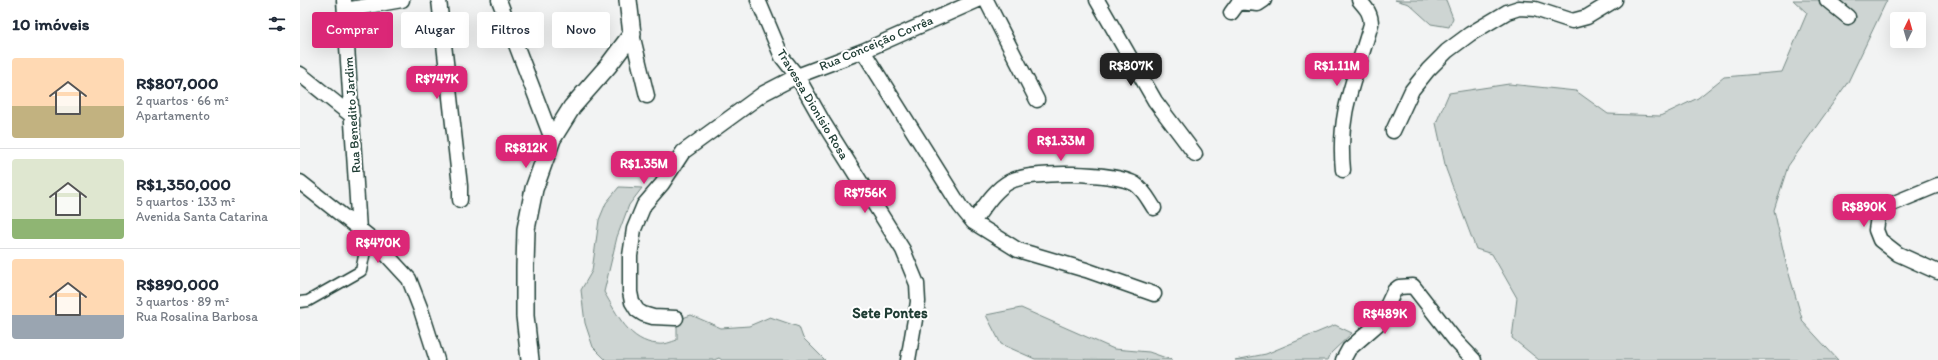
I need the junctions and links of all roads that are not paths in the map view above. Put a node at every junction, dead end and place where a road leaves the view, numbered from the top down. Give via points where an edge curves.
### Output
1 (402, 0) edge
2 (439, 0) edge
3 (499, 0) edge
4 (628, 0) edge
5 (758, 0) edge
6 (978, 0) edge
7 (986, 0) edge
8 (1097, 0) edge
9 (1264, 0) edge
10 (1358, 0) edge
11 (1615, 0) edge
12 (1827, 0) edge
13 (344, 5) edge
14 (1231, 13) dead end
15 (1848, 17) dead end
16 (632, 34) junction
17 (863, 51) junction
18 (300, 74) edge
19 (796, 76) junction
20 (647, 96) dead end
21 (1037, 100) dead end
22 (352, 116) junction
23 (1393, 131) dead end
24 (552, 139) junction
25 (1195, 154) dead end
26 (1343, 170) dead end
27 (300, 182) edge
28 (1938, 185) edge
29 (460, 200) dead end
30 (1154, 208) dead end
31 (972, 222) junction
32 (364, 233) junction
33 (1938, 272) edge
34 (1154, 294) dead end
35 (304, 301) edge
36 (300, 312) edge
37 (676, 318) dead end
38 (437, 360) edge
39 (530, 360) edge
40 (908, 360) edge
41 (1343, 360) edge
42 (1474, 360) edge

1 - 13 street
2 - 29 street
3 - 24 street
4 - 16 street
5 - 19 street, Travessa Dionísio Rosa via 782,57
6 - 17 street, Rua Conceição Corrêa
7 - 21 street
8 - 25 street via 1155,102
9 - 14 street via 1258,4 1239,2
10 - 26 street via 1368,10 1371,24 1347,99 1341,149
11 - 23 street via 1587,16 1572,21 1544,11 1519,8 1494,19 1470,34 1428,70 1412,90
12 - 15 street
13 - 22 street, Rua Benedito Jardim
16 - 20 street
16 - 24 street via 572,108
17 - 19 street, Rua Conceição Corrêa
17 - 31 street
18 - 22 street
19 - 37 street, Rua Conceição Corrêa via 764,93 683,152 662,184 644,205 634,229 630,256 632,302 636,310 643,314
19 - 40 street, Travessa Dionísio Rosa via 903,250 917,284 918,302
22 - 32 street, Rua Benedito Jardim
24 - 39 street via 534,189 526,229 525,316
27 - 32 street
28 - 33 street via 1887,206 1878,217 1876,230 1880,240 1898,254
30 - 31 street via 1141,188 1119,178 1100,175 1038,174 1009,182 995,194
31 - 34 street via 1028,254 1086,270
32 - 35 street via 361,271
32 - 38 street via 409,279
35 - 36 street
41 - 42 street via 1349,349 1379,323 1394,291 1399,287 1413,286

